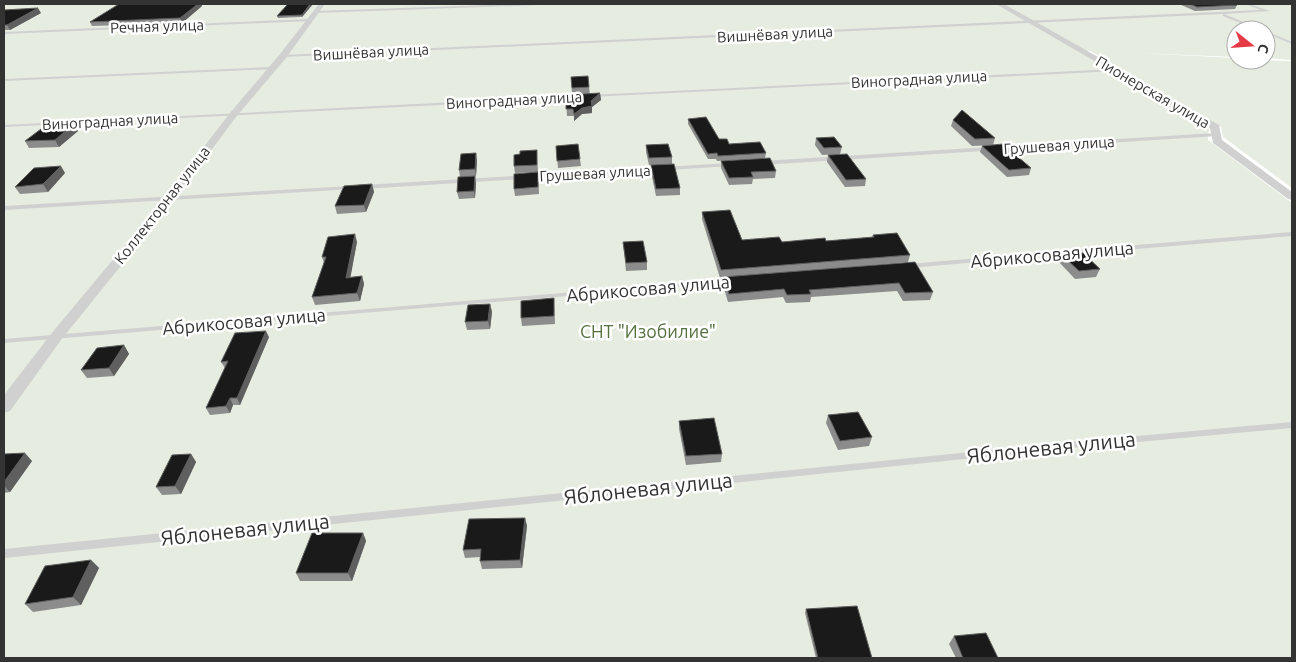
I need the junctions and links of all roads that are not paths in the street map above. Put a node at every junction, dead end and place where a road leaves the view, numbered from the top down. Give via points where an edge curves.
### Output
1 (540, 4) edge
2 (999, 4) edge
3 (1248, 4) edge
4 (315, 12) edge
5 (1221, 14) junction
6 (1236, 20) edge
7 (1032, 23) junction
8 (4, 33) edge
9 (1276, 36) edge
10 (1292, 43) edge
11 (283, 56) junction
12 (273, 68) junction
13 (1115, 70) junction
14 (4, 80) edge
15 (233, 114) junction
16 (4, 126) edge
17 (1216, 135) junction
18 (758, 164) edge
19 (738, 165) edge
20 (1292, 196) edge
21 (170, 198) junction
22 (4, 208) edge
23 (1292, 234) edge
24 (904, 266) edge
25 (736, 280) edge
26 (56, 337) junction
27 (4, 341) edge
28 (4, 408) edge
29 (1292, 425) edge
30 (4, 554) edge

1 - 4 lane, Речная улица
2 - 7 street, Пионерская улица
3 - 5 lane, Вишнёвая улица via 1268,11
4 - 8 lane, Речная улица
4 - 11 street, Коллекторная улица
5 - 6 lane
5 - 7 lane, Вишнёвая улица
7 - 11 lane, Вишнёвая улица
7 - 13 street, Пионерская улица
9 - 10 lane
11 - 12 street, Коллекторная улица
12 - 14 lane
12 - 15 street, Коллекторная улица
13 - 15 lane, Виноградная улица
13 - 17 street, Пионерская улица via 1215,127
15 - 16 lane, Виноградная улица
15 - 21 street, Коллекторная улица
17 - 18 lane, Грушевая улица
17 - 20 street, Пионерская улица via 1217,141
19 - 21 lane, Грушевая улица
21 - 22 lane, Грушевая улица
21 - 26 street, Коллекторная улица
23 - 24 lane, Абрикосовая улица
25 - 26 lane, Абрикосовая улица
26 - 27 lane, Абрикосовая улица
26 - 28 street, Коллекторная улица
29 - 30 lane, Яблоневая улица

